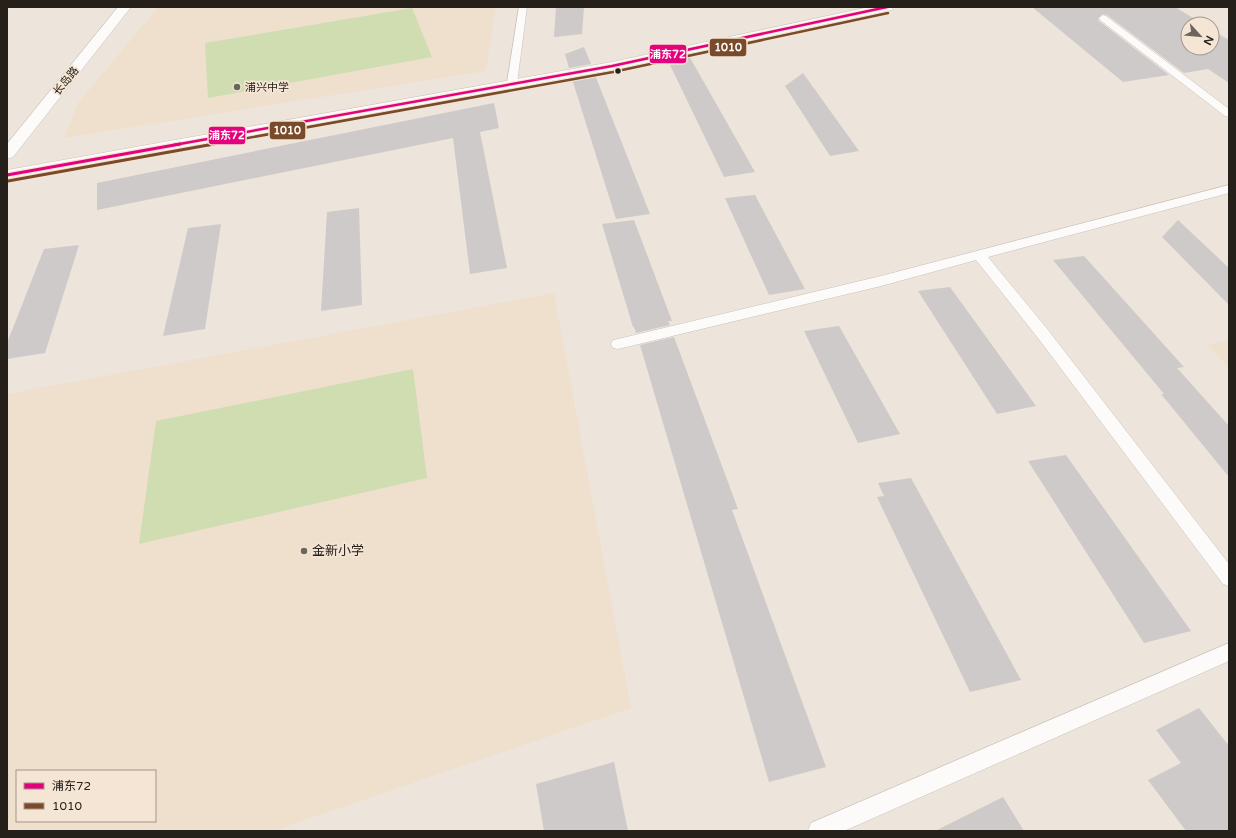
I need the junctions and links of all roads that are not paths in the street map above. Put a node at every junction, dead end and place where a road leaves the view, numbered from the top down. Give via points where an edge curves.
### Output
1 (125, 7) edge
2 (523, 7) edge
3 (887, 7) edge
4 (1103, 18) dead end
5 (512, 83) junction
6 (1227, 110) edge
7 (7, 154) edge
8 (7, 175) edge
9 (1229, 189) edge
10 (980, 256) junction
11 (618, 344) dead end
12 (1229, 578) edge
13 (1229, 652) edge
14 (819, 831) edge

1 - 7 street, 长岛路
2 - 5 lane
3 - 5 street via 612,66
4 - 6 lane
5 - 8 street
9 - 10 lane
10 - 11 lane
10 - 12 lane via 1043,334
13 - 14 lane

